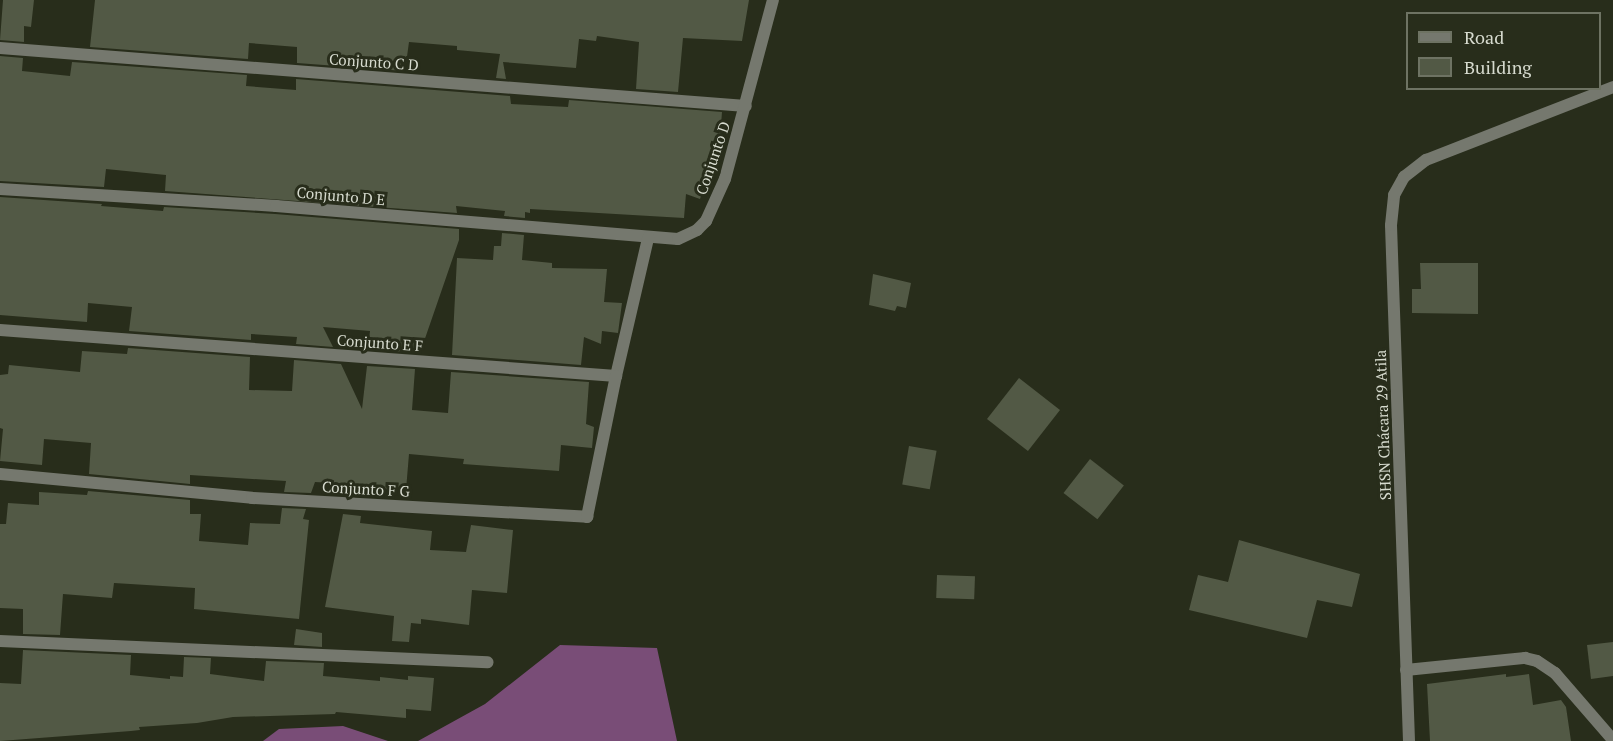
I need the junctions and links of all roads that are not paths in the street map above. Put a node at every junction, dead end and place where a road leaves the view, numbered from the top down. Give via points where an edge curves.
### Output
1 (773, 0) edge
2 (0, 48) edge
3 (1613, 87) edge
4 (746, 106) junction
5 (0, 189) edge
6 (648, 238) junction
7 (678, 239) joint
8 (0, 330) edge
9 (616, 376) junction
10 (0, 474) edge
11 (0, 641) edge
12 (488, 662) dead end
13 (1406, 670) junction
14 (1607, 726) edge
15 (1613, 740) edge
16 (1409, 741) edge

1 - 4 street, Conjunto D
2 - 4 street, Conjunto C D
3 - 13 street, SHSN Chácara 29 Atila via 1426,160 1404,177 1394,195 1391,225
4 - 7 street, Conjunto D via 725,179 706,221
5 - 6 street, Conjunto D E via 276,206
6 - 7 street, Conjunto D E
6 - 9 street
8 - 9 street, Conjunto E F
9 - 10 street, Conjunto F G via 587,517 252,498
11 - 12 street
13 - 14 street via 1525,658 1537,661
13 - 16 street, SHSN Chácara 29 Atila
14 - 15 street

